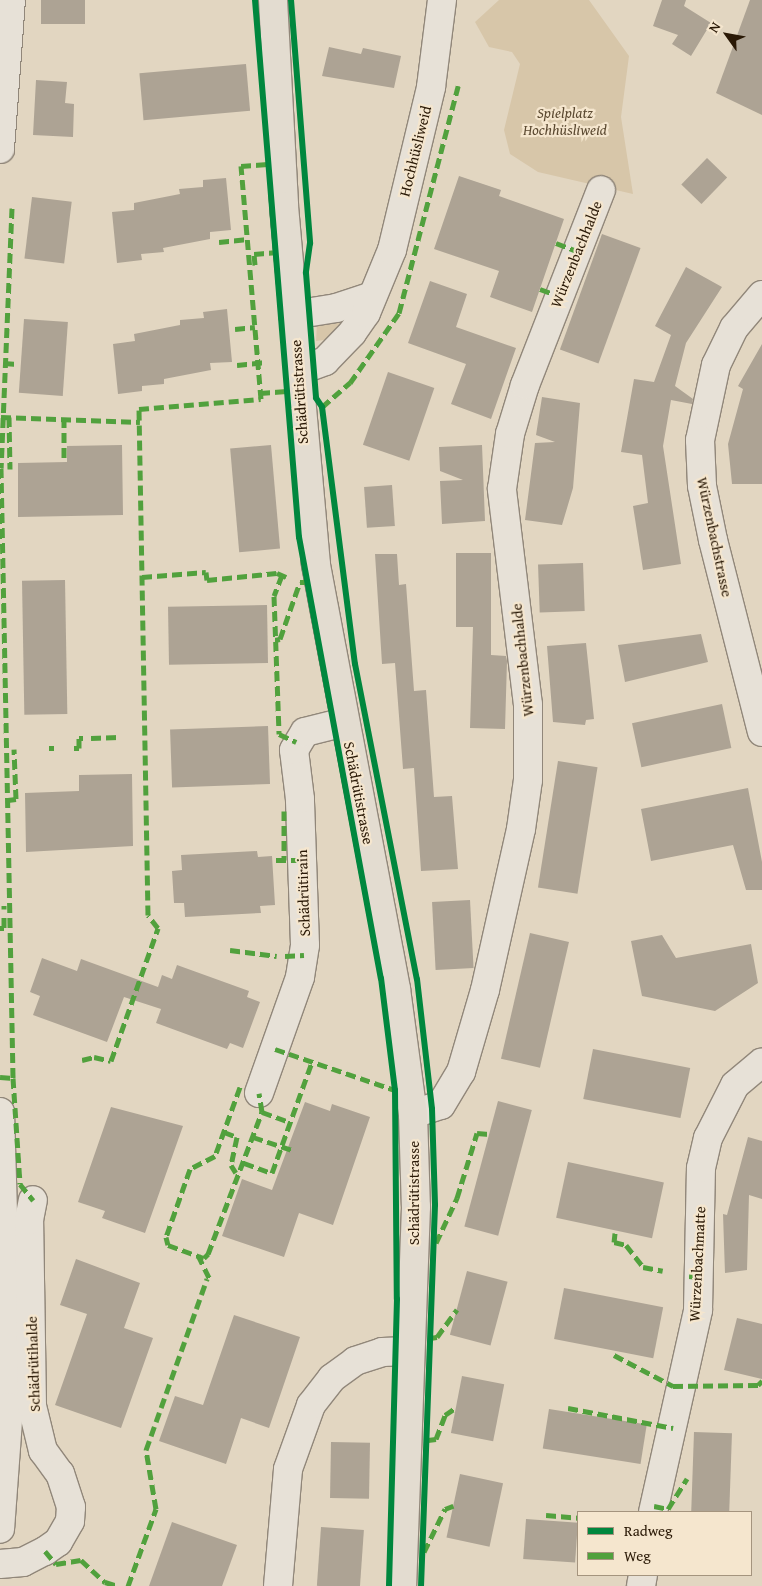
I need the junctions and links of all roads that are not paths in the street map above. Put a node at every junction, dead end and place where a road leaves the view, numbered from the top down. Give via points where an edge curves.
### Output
1 (12, 0) edge
2 (273, 0) edge
3 (442, 0) edge
4 (0, 150) edge
5 (601, 190) dead end
6 (762, 295) edge
7 (369, 297) junction
8 (293, 314) junction
9 (298, 371) junction
10 (345, 722) junction
11 (762, 732) edge
12 (762, 1062) edge
13 (259, 1093) dead end
14 (0, 1112) edge
15 (413, 1114) junction
16 (33, 1200) dead end
17 (408, 1351) junction
18 (652, 1511) edge
19 (0, 1529) edge
20 (0, 1564) edge
21 (278, 1586) edge
22 (402, 1586) edge

1 - 4 street
2 - 8 main road, Schädrütistrasse
3 - 7 street, Hochhüsliweid via 431,87 392,250
5 - 15 street, Würzenbachhalde via 524,385 510,434 502,489 528,705 528,780 521,830 485,990 461,1072 440,1105
6 - 11 street, Würzenbachstrasse via 734,328 716,365 700,440 702,486 712,540
7 - 8 street via 336,308
7 - 9 street, Hochhüsliweid via 366,314 339,349 313,368
8 - 9 main road, Schädrütistrasse
9 - 10 main road, Schädrütistrasse via 316,566
10 - 13 street, Schädrütirain via 305,732 294,750 300,799 305,946 300,977
10 - 15 main road, Schädrütistrasse via 396,989
12 - 18 street, Würzenbachmatte via 735,1085 708,1138 701,1168 698,1310
14 - 19 street, Schädrütihalde via 9,1407
15 - 17 main road, Schädrütistrasse via 416,1207
16 - 20 street, Schädrütihalde via 32,1406 43,1451 60,1474 70,1507 70,1521 52,1546 23,1562
17 - 21 street via 382,1352 355,1361 332,1378 311,1405 288,1469
17 - 22 main road, Schädrütistrasse

